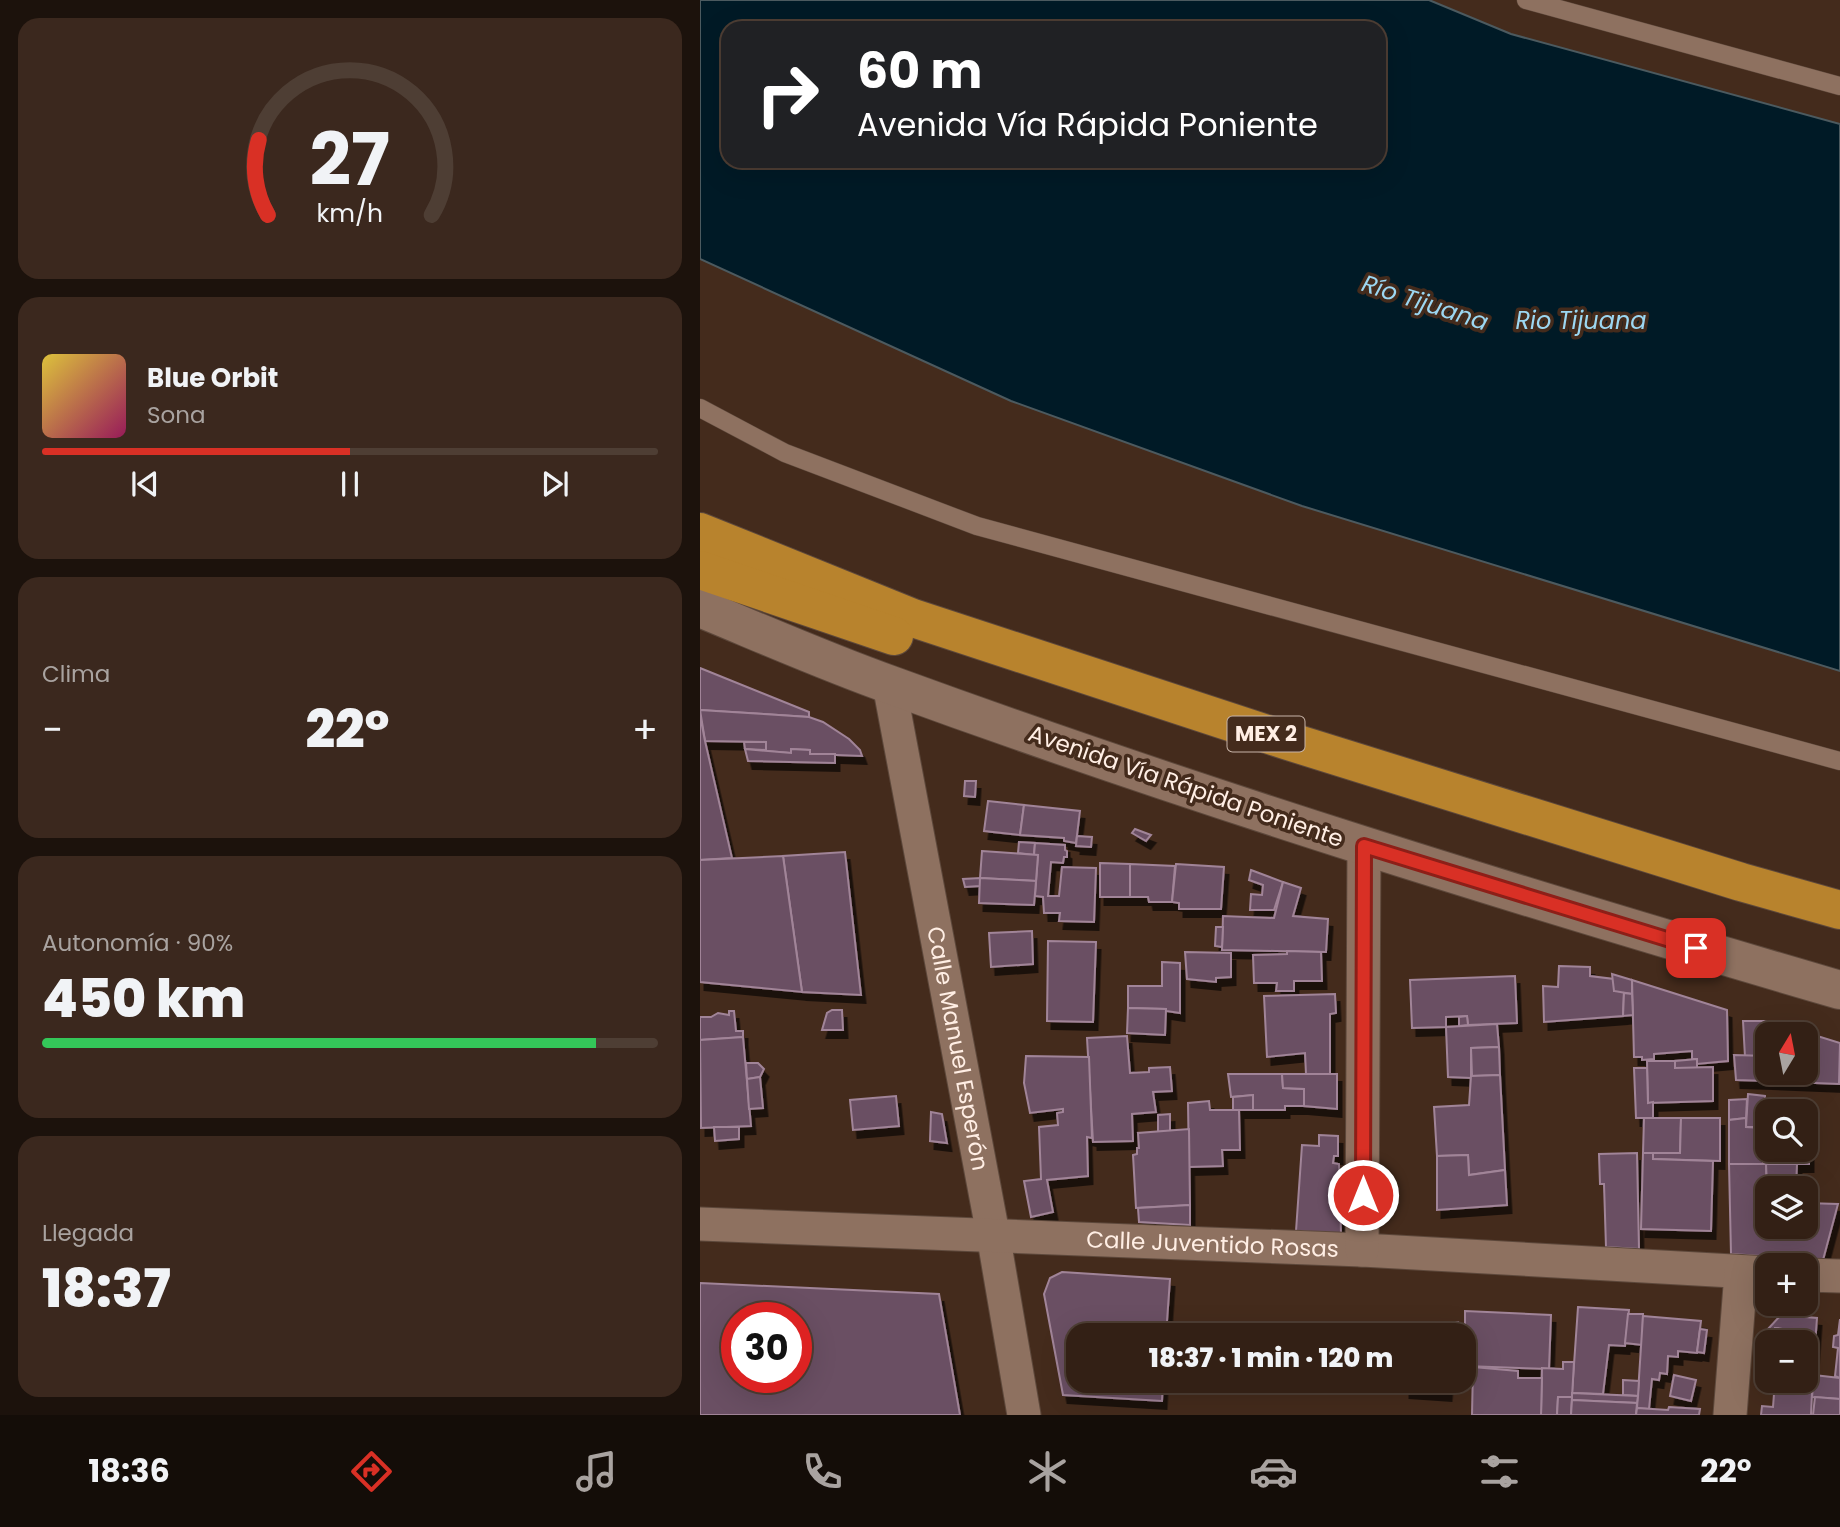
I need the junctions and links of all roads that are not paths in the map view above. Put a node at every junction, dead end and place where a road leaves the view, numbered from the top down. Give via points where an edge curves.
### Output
1 (1526, 0) edge
2 (1840, 86) edge
3 (700, 408) edge
4 (700, 531) edge
5 (700, 570) edge
6 (700, 608) edge
7 (889, 684) junction
8 (1285, 740) junction
9 (1840, 761) edge
10 (1364, 846) junction
11 (1741, 882) junction
12 (1840, 911) edge
13 (1840, 918) edge
14 (1840, 990) edge
15 (700, 1224) edge
16 (993, 1234) junction
17 (1362, 1250) junction
18 (1754, 1273) edge
19 (1024, 1415) edge
20 (1730, 1415) edge

1 - 2 lane
3 - 9 lane via 785,453 977,526
4 - 8 highway, MEX 2 via 913,618
5 - 8 highway via 1129,716
6 - 7 main road, Avenida Vía Rápida Poniente
7 - 10 main road, Avenida Vía Rápida Poniente
7 - 16 street, Calle Manuel Esperón
8 - 11 highway, MEX 2
10 - 14 main road, Avenida Vía Rápida Poniente
10 - 17 street
11 - 12 highway, MEX 2
11 - 13 highway
15 - 16 street, Calle Juventido Rosas
16 - 17 street, Calle Juventido Rosas
16 - 19 street, Calle Manuel Esperón
17 - 18 street, Calle Juventido Rosas
18 - 20 street

